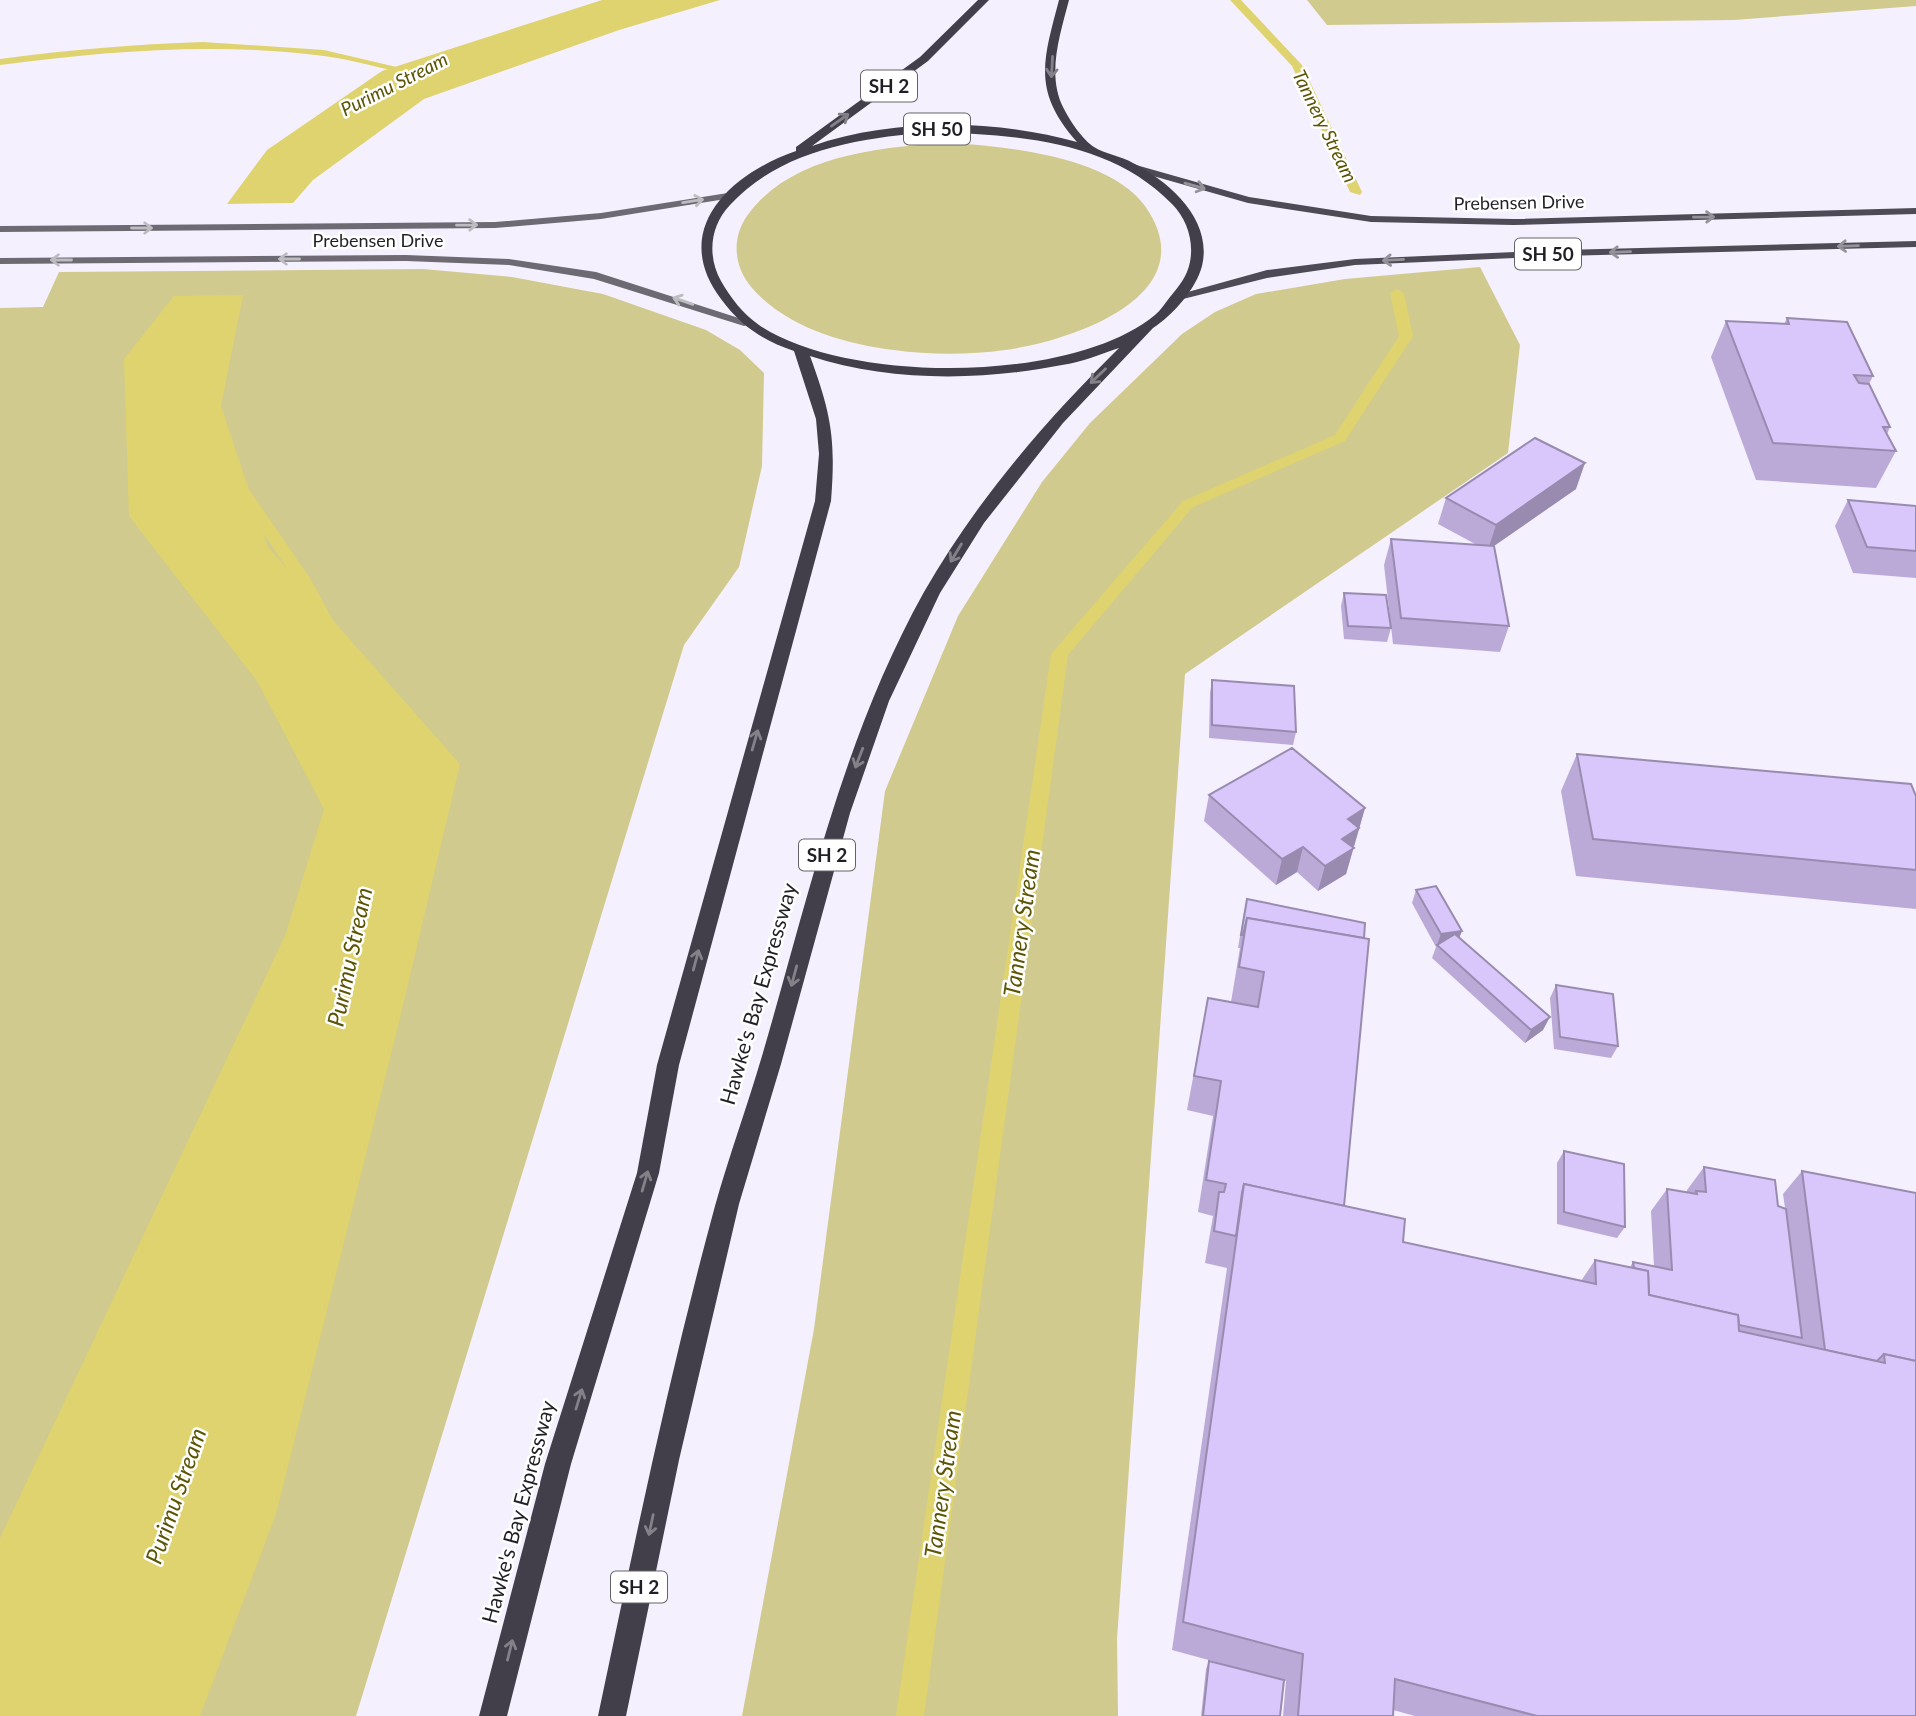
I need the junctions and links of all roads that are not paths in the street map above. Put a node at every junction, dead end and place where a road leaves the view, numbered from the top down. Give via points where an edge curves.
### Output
1 (984, 0) edge
2 (1064, 0) edge
3 (1090, 150) junction
4 (784, 160) junction
5 (1129, 166) junction
6 (734, 195) junction
7 (1916, 212) edge
8 (0, 229) edge
9 (1916, 244) edge
10 (0, 261) edge
11 (1182, 295) junction
12 (748, 323) junction
13 (1147, 328) junction
14 (801, 350) junction
15 (494, 1716) edge
16 (612, 1716) edge

4 -> 1 highway, SH 2 via 925,60
2 -> 3 highway via 1050,68 1052,87 1056,105
3 - 4 highway, SH 50 via 1027,135 933,129 859,138
3 - 5 highway, SH 2
4 - 6 highway, SH 2
5 -> 7 main road, Prebensen Drive / SH 50 via 1248,200 1371,219 1513,222
5 - 11 highway, SH 2 via 1171,194 1196,232 1198,258
8 -> 6 main road, Prebensen Drive via 495,225 601,216
6 - 12 highway, SH 2 via 710,226 704,244 715,282
9 -> 11 main road, SH 50 via 1355,262 1267,274
12 -> 10 main road, Prebensen Drive via 596,276 509,262 406,258
11 - 13 highway, SH 2
12 - 14 highway, SH 2
13 - 14 highway via 1092,352 1022,369 984,372 892,370
13 -> 16 highway, Hawke's Bay Expressway / SH 2 via 1043,434 993,498 931,594 889,680 838,814 728,1201 665,1458
15 -> 14 highway, Hawke's Bay Expressway via 558,1464 648,1173 668,1065 822,501 825,429

